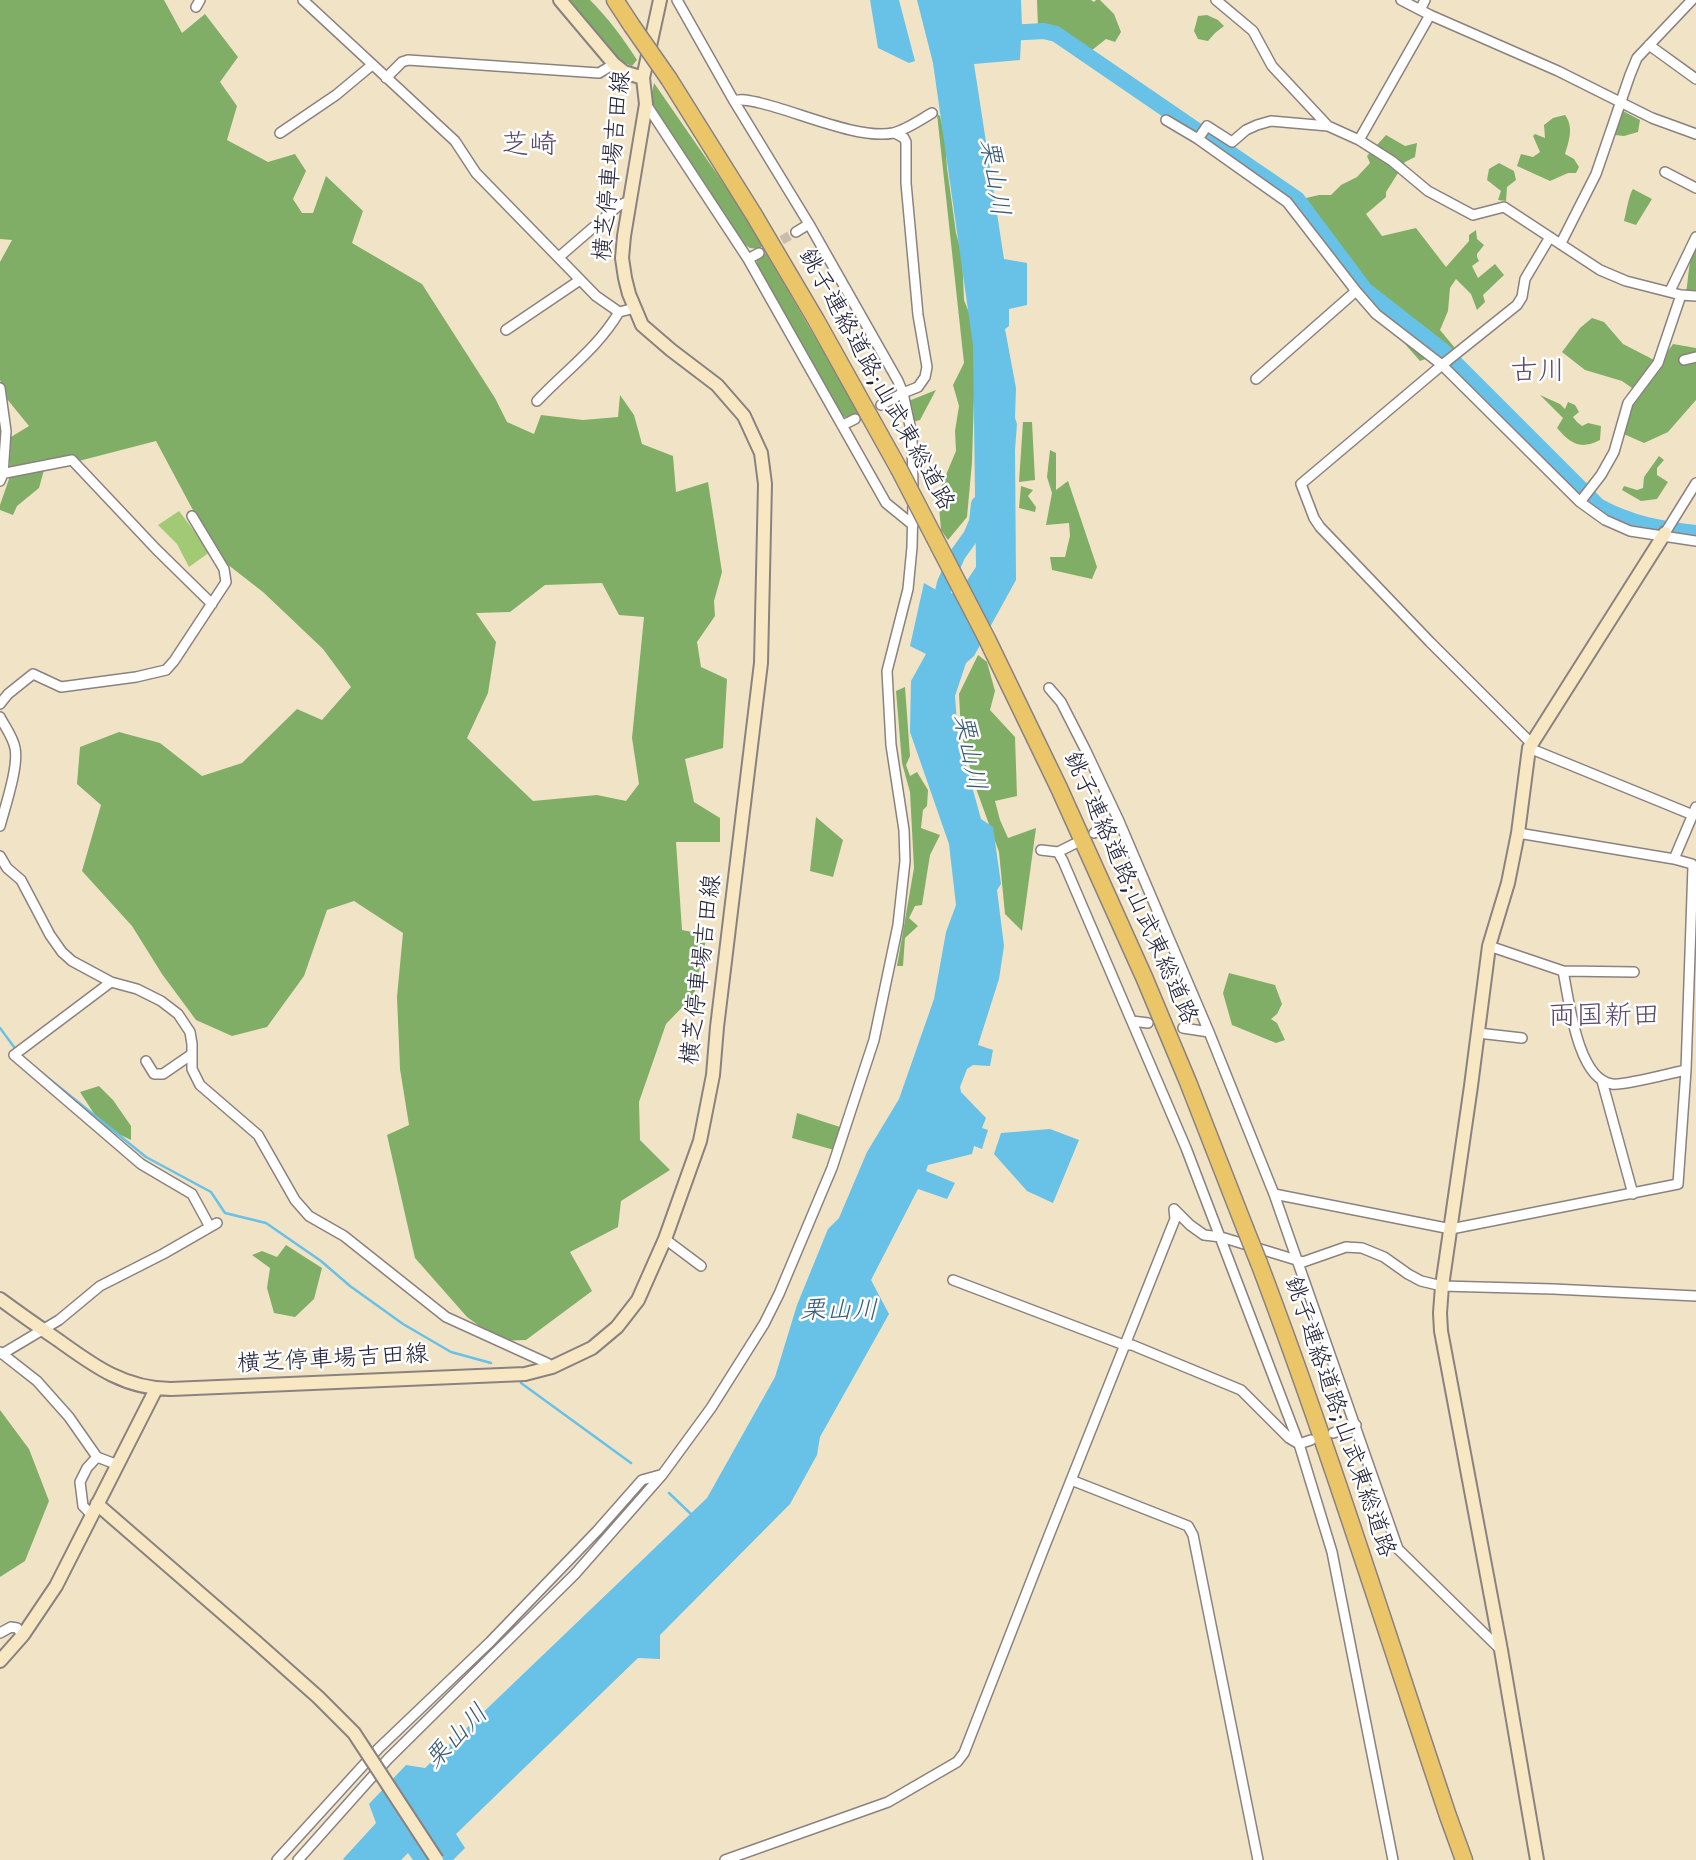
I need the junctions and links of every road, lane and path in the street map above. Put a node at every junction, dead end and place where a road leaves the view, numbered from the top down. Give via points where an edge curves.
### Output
1 (303, 0) edge
2 (560, 0) edge
3 (615, 0) edge
4 (660, 0) edge
5 (677, 0) edge
6 (1216, 0) edge
7 (1401, 0) edge
8 (1425, 0) edge
9 (1694, 0) edge
10 (1420, 10) junction
11 (1430, 15) junction
12 (1649, 45) junction
13 (614, 64) junction
14 (372, 65) junction
15 (386, 78) junction
16 (643, 78) junction
17 (1696, 79) edge
18 (734, 102) junction
19 (1620, 103) junction
20 (646, 104) junction
21 (932, 113) dead end
22 (1166, 120) dead end
23 (1328, 126) junction
24 (281, 133) dead end
25 (895, 133) junction
26 (1696, 134) edge
27 (1198, 139) junction
28 (1359, 140) junction
29 (1665, 172) dead end
30 (1696, 188) edge
31 (629, 201) junction
32 (809, 224) junction
33 (796, 232) tunnel mouth
34 (1550, 237) junction
35 (1696, 237) edge
36 (1561, 243) junction
37 (759, 253) tunnel mouth
38 (559, 257) junction
39 (748, 259) junction
40 (580, 280) junction
41 (1356, 291) junction
42 (1670, 291) junction
43 (1681, 295) junction
44 (1696, 296) edge
45 (635, 308) junction
46 (619, 313) junction
47 (506, 330) dead end
48 (1696, 357) edge
49 (1684, 360) dead end
50 (1442, 365) junction
51 (1256, 379) dead end
52 (0, 388) edge
53 (903, 393) junction
54 (537, 401) dead end
55 (881, 405) dead end
56 (855, 418) dead end
57 (843, 425) junction
58 (1, 477) edge
59 (1696, 483) edge
60 (1580, 502) junction
61 (192, 516) dead end
62 (913, 525) junction
63 (1666, 532) junction
64 (1696, 541) edge
65 (212, 604) junction
66 (1049, 688) dead end
67 (0, 704) edge
68 (0, 717) edge
69 (1530, 746) junction
70 (1694, 811) edge
71 (1119, 821) junction
72 (0, 826) edge
73 (1094, 833) dead end
74 (1518, 833) junction
75 (1074, 844) dead end
76 (1041, 850) dead end
77 (1058, 852) junction
78 (0, 856) edge
79 (1674, 859) junction
80 (1489, 946) junction
81 (1563, 971) junction
82 (1634, 972) dead end
83 (111, 982) junction
84 (1132, 1021) junction
85 (1148, 1023) dead end
86 (1183, 1028) dead end
87 (1209, 1032) junction
88 (1478, 1033) junction
89 (1522, 1038) dead end
90 (192, 1054) junction
91 (146, 1060) dead end
92 (1686, 1070) junction
93 (1602, 1081) junction
94 (1274, 1194) junction
95 (1633, 1194) junction
96 (1451, 1230) junction
97 (1221, 1237) junction
98 (665, 1239) junction
99 (1297, 1261) junction
100 (701, 1266) dead end
101 (953, 1280) dead end
102 (1442, 1286) junction
103 (1696, 1296) edge
104 (0, 1299) edge
105 (43, 1330) junction
106 (1124, 1345) junction
107 (1, 1353) edge
108 (552, 1367) junction
109 (156, 1389) junction
110 (1356, 1425) junction
111 (1334, 1433) dead end
112 (1311, 1440) dead end
113 (1299, 1444) junction
114 (97, 1457) junction
115 (118, 1465) junction
116 (662, 1475) junction
117 (1071, 1480) junction
118 (94, 1510) junction
119 (0, 1633) edge
120 (23, 1634) junction
121 (1501, 1650) junction
122 (0, 1661) edge
123 (277, 1860) edge
124 (298, 1860) edge
125 (437, 1860) edge
126 (725, 1860) edge
127 (1258, 1860) edge
128 (1393, 1860) edge
129 (1464, 1860) edge
130 (1538, 1860) edge

1 - 14 street
2 - 13 street
3 - 129 highway, 銚子連絡道路;山武東総道路, bridge via 669,79 816,320 899,469 1059,788 1144,977 1259,1263
4 - 16 street, 横芝停車場吉田線
5 - 18 street
6 - 23 street via 1253,31 1272,66
7 - 10 street
8 - 10 street
9 - 12 street
10 - 11 street
11 - 19 street
11 - 28 street
12 - 17 street
12 - 19 street via 1637,58
13 - 15 street via 599,73 408,60
13 - 16 street
14 - 15 street
14 - 24 street
15 - 38 street via 455,141 476,173
16 - 20 street, 横芝停車場吉田線
18 - 25 street via 741,99 771,106 852,131
18 - 32 street
19 - 26 street
19 - 36 street via 1596,174
20 - 31 street, 横芝停車場吉田線
20 - 39 street
21 - 25 street
22 - 27 street
23 - 27 street via 1271,121 1231,142 1208,126
23 - 28 street
25 - 53 street via 906,142 918,315 927,367 918,387
27 - 41 street via 1287,202
28 - 34 street via 1428,191 1473,215 1504,207
29 - 30 street
31 - 38 street
31 - 45 street, 横芝停車場吉田線 via 622,258
32 - 33 street
32 - 53 street
34 - 36 street
34 - 50 street via 1525,279 1517,305
35 - 42 street
36 - 42 street via 1600,270
37 - 39 street
38 - 40 street
39 - 57 street
40 - 46 street
40 - 47 street
41 - 50 street via 1376,314
41 - 51 street
42 - 43 street
43 - 44 street
43 - 60 street via 1658,363 1628,403 1614,452
45 - 46 street
45 - 98 street, 横芝停車場吉田線 via 642,325 717,385 744,416 761,453 765,484 761,663 713,1075 699,1141
46 - 54 street via 577,364
48 - 49 street
50 - 60 street
50 - 69 street via 1301,484 1320,527
52 - 58 street via 6,431
53 - 55 street
53 - 62 street via 912,435
56 - 57 street
57 - 62 street via 886,503
58 - 65 street via 72,460
59 - 63 street
60 - 63 street via 1630,531
61 - 65 street via 224,569 226,582
62 - 116 street via 908,589 887,671 905,861 898,925 874,1040 832,1168 779,1294 711,1408
63 - 64 street
63 - 69 street
65 - 67 street via 166,670 61,687 33,674
66 - 71 street via 1073,725
68 - 72 street via 16,751
69 - 70 street
69 - 74 street
70 - 79 street
71 - 73 street
71 - 87 street
74 - 79 street
74 - 80 street
75 - 77 street
76 - 77 street
77 - 84 street
78 - 83 street via 21,880 62,952
79 - 92 street via 1692,864 1694,870
80 - 81 street
80 - 88 street
81 - 82 street
81 - 93 street via 1579,1046
83 - 90 street via 161,1000 178,1014 190,1032
83 - 105 street via 16,1054 141,1164 192,1194 213,1225 100,1286
84 - 85 street
84 - 97 street
86 - 87 street
87 - 94 street
88 - 89 street
88 - 96 street
90 - 91 street via 163,1074 154,1074
90 - 108 street via 192,1069 200,1085 258,1135 309,1216 344,1236 446,1317
92 - 93 street via 1614,1085
92 - 95 street via 1678,1184
93 - 95 street
94 - 96 street
94 - 99 street
95 - 96 street
96 - 102 street
97 - 99 street
97 - 106 street via 1204,1235 1174,1209 1175,1219
97 - 113 street
98 - 100 street
98 - 108 street, 横芝停車場吉田線 via 638,1300 617,1327 592,1348
99 - 102 street via 1346,1247 1362,1248 1421,1281
99 - 110 street
101 - 106 street
102 - 103 street
102 - 121 street via 1441,1331
104 - 105 street, 横芝停車場吉田線
105 - 107 street
105 - 109 street, 横芝停車場吉田線 via 98,1369
106 - 113 street via 1241,1390
106 - 117 street
107 - 114 street via 37,1381
108 - 109 street, 横芝停車場吉田線 via 525,1374
109 - 115 street
110 - 111 street
110 - 121 street via 1398,1549
112 - 113 street
113 - 128 street via 1332,1552
114 - 115 street
114 - 118 street via 80,1482 83,1506
115 - 118 street
116 - 123 street via 642,1480 490,1642 379,1748
116 - 124 street via 575,1574 388,1759
117 - 126 street via 957,1762 888,1802
117 - 127 street via 1188,1527 1193,1535
118 - 120 street via 56,1586
118 - 125 street, bridge via 255,1641 354,1733
119 - 120 street via 11,1627
120 - 122 street
121 - 130 street

